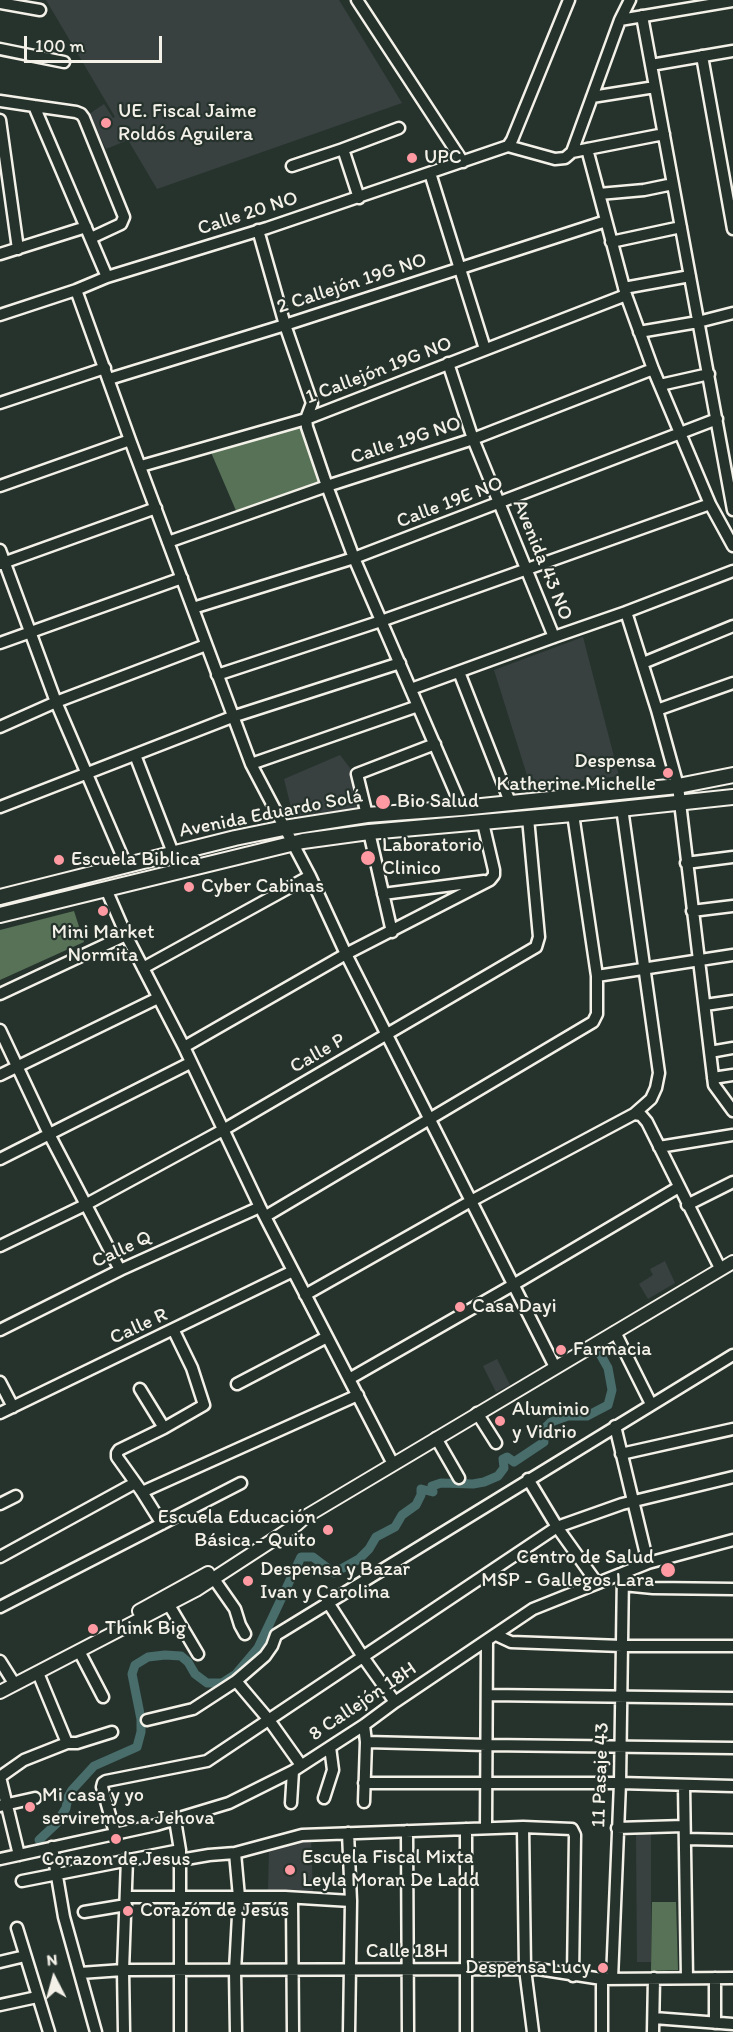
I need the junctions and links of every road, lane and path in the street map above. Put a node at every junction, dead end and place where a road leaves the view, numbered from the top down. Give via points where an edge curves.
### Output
1 (357, 0) edge
2 (569, 0) edge
3 (630, 0) edge
4 (733, 1) edge
5 (0, 3) edge
6 (40, 10) dead end
7 (642, 16) junction
8 (620, 20) junction
9 (0, 49) edge
10 (733, 51) edge
11 (702, 56) junction
12 (64, 62) dead end
13 (651, 65) junction
14 (655, 87) junction
15 (592, 97) junction
16 (0, 101) edge
17 (34, 106) junction
18 (0, 120) edge
19 (399, 128) dead end
20 (664, 134) junction
21 (508, 146) junction
22 (343, 149) junction
23 (587, 149) junction
24 (572, 152) junction
25 (463, 162) junction
26 (292, 166) dead end
27 (430, 173) junction
28 (673, 184) junction
29 (599, 194) junction
30 (358, 198) junction
31 (606, 221) junction
32 (86, 227) junction
33 (681, 227) junction
34 (733, 229) edge
35 (258, 230) junction
36 (91, 238) junction
37 (611, 242) junction
38 (18, 249) junction
39 (0, 255) edge
40 (459, 269) junction
41 (690, 276) junction
42 (107, 277) junction
43 (76, 290) junction
44 (625, 291) junction
45 (733, 313) edge
46 (0, 315) edge
47 (698, 322) junction
48 (285, 325) junction
49 (639, 332) junction
50 (485, 349) junction
51 (448, 363) junction
52 (105, 368) junction
53 (653, 369) junction
54 (709, 374) junction
55 (109, 379) junction
56 (660, 385) junction
57 (0, 403) edge
58 (306, 418) junction
59 (717, 420) junction
60 (680, 434) junction
61 (473, 439) junction
62 (129, 440) junction
63 (141, 466) junction
64 (0, 486) edge
65 (327, 486) junction
66 (500, 503) junction
67 (710, 504) junction
68 (156, 508) junction
69 (733, 510) edge
70 (168, 542) junction
71 (733, 546) edge
72 (0, 550) edge
73 (354, 558) junction
74 (2, 563) edge
75 (526, 570) junction
76 (733, 571) edge
77 (182, 578) junction
78 (193, 608) junction
79 (626, 612) junction
80 (381, 621) junction
81 (733, 626) edge
82 (30, 631) junction
83 (554, 637) junction
84 (0, 642) edge
85 (206, 645) junction
86 (400, 663) junction
87 (643, 663) junction
88 (459, 672) junction
89 (217, 675) junction
90 (733, 683) edge
91 (411, 689) junction
92 (56, 702) junction
93 (418, 706) junction
94 (657, 710) junction
95 (232, 717) junction
96 (0, 727) edge
97 (435, 744) junction
98 (135, 755) junction
99 (251, 764) junction
100 (85, 774) junction
101 (733, 775) edge
102 (678, 786) junction
103 (733, 797) edge
104 (510, 802) junction
105 (679, 802) junction
106 (0, 807) edge
107 (462, 808) junction
108 (622, 808) junction
109 (573, 814) junction
110 (367, 815) junction
111 (528, 818) junction
112 (483, 823) junction
113 (284, 828) junction
114 (369, 832) junction
115 (291, 843) junction
116 (173, 853) junction
117 (733, 857) edge
118 (686, 863) junction
119 (126, 865) junction
120 (310, 876) junction
121 (489, 880) junction
122 (106, 889) junction
123 (383, 894) junction
124 (0, 897) edge
125 (733, 906) edge
126 (692, 911) junction
127 (0, 915) edge
128 (392, 932) junction
129 (126, 935) junction
130 (346, 954) junction
131 (733, 955) edge
132 (699, 960) junction
133 (143, 968) junction
134 (645, 968) junction
135 (597, 976) junction
136 (0, 994) edge
137 (158, 998) junction
138 (733, 1001) edge
139 (705, 1005) junction
140 (0, 1030) edge
141 (387, 1035) junction
142 (184, 1047) junction
143 (733, 1048) edge
144 (710, 1052) junction
145 (190, 1063) junction
146 (18, 1066) junction
147 (0, 1075) edge
148 (733, 1075) edge
149 (713, 1078) junction
150 (733, 1111) edge
151 (634, 1114) junction
152 (430, 1120) junction
153 (223, 1130) junction
154 (49, 1134) junction
155 (733, 1135) edge
156 (659, 1147) junction
157 (0, 1159) edge
158 (733, 1182) edge
159 (679, 1186) junction
160 (471, 1201) junction
161 (85, 1205) junction
162 (687, 1205) junction
163 (263, 1212) junction
164 (0, 1246) edge
165 (733, 1262) edge
166 (720, 1268) junction
167 (120, 1270) junction
168 (293, 1271) junction
169 (513, 1285) junction
170 (305, 1295) junction
171 (0, 1330) edge
172 (174, 1331) junction
173 (615, 1332) junction
174 (327, 1337) junction
175 (733, 1355) edge
176 (555, 1367) junction
177 (349, 1378) junction
178 (0, 1382) edge
179 (237, 1384) dead end
180 (140, 1389) dead end
181 (358, 1395) junction
182 (651, 1404) junction
183 (13, 1407) junction
184 (0, 1413) edge
185 (477, 1413) junction
186 (615, 1426) junction
187 (164, 1428) junction
188 (733, 1429) edge
189 (436, 1438) junction
190 (496, 1443) dead end
191 (621, 1454) junction
192 (393, 1464) junction
193 (733, 1477) edge
194 (459, 1478) dead end
195 (528, 1479) junction
196 (242, 1483) dead end
197 (139, 1487) junction
198 (16, 1496) dead end
199 (633, 1501) junction
200 (0, 1504) edge
201 (304, 1517) junction
202 (162, 1524) junction
203 (557, 1527) junction
204 (733, 1540) edge
205 (0, 1557) edge
206 (648, 1563) junction
207 (623, 1573) junction
208 (213, 1579) junction
209 (597, 1583) junction
210 (623, 1585) junction
211 (733, 1589) edge
212 (327, 1601) junction
213 (169, 1605) junction
214 (0, 1607) edge
215 (124, 1623) junction
216 (245, 1634) dead end
217 (491, 1638) junction
218 (622, 1646) junction
219 (733, 1646) edge
220 (79, 1651) junction
221 (198, 1654) dead end
222 (363, 1657) junction
223 (0, 1660) edge
224 (38, 1673) junction
225 (12, 1680) junction
226 (236, 1681) junction
227 (0, 1686) edge
228 (0, 1692) edge
229 (487, 1695) junction
230 (621, 1696) junction
231 (103, 1697) dead end
232 (733, 1698) edge
233 (395, 1702) junction
234 (147, 1720) dead end
235 (269, 1720) junction
236 (364, 1725) junction
237 (112, 1732) dead end
238 (366, 1742) junction
239 (67, 1743) junction
240 (487, 1745) junction
241 (621, 1746) junction
242 (330, 1747) junction
243 (733, 1748) edge
244 (297, 1768) junction
245 (364, 1783) junction
246 (486, 1783) junction
247 (620, 1783) junction
248 (684, 1785) junction
249 (733, 1786) edge
250 (35, 1798) dead end
251 (324, 1798) dead end
252 (364, 1802) dead end
253 (291, 1803) dead end
254 (4, 1805) edge
255 (175, 1820) junction
256 (684, 1826) junction
257 (523, 1827) junction
258 (486, 1828) junction
259 (617, 1828) junction
260 (466, 1829) junction
261 (407, 1831) junction
262 (115, 1833) junction
263 (348, 1833) junction
264 (685, 1839) junction
265 (733, 1840) edge
266 (52, 1847) junction
267 (235, 1853) junction
268 (19, 1855) junction
269 (180, 1855) junction
270 (0, 1859) edge
271 (127, 1860) junction
272 (57, 1874) junction
273 (22, 1881) dead end
274 (180, 1898) junction
275 (239, 1898) junction
276 (292, 1898) junction
277 (351, 1900) junction
278 (126, 1901) junction
279 (84, 1912) dead end
280 (17, 1929) dead end
281 (25, 1956) junction
282 (0, 1962) edge
283 (525, 1969) junction
284 (123, 1970) junction
285 (292, 1970) junction
286 (351, 1970) junction
287 (408, 1970) junction
288 (467, 1970) junction
289 (180, 1971) junction
290 (235, 1971) junction
291 (80, 1973) junction
292 (573, 1976) junction
293 (654, 1978) junction
294 (687, 1978) junction
295 (715, 1978) junction
296 (733, 1978) edge
297 (607, 1979) junction
298 (37, 1996) junction
299 (0, 2005) edge
300 (654, 2018) junction
301 (715, 2023) junction
302 (733, 2024) edge
303 (49, 2032) edge
304 (96, 2032) edge
305 (124, 2032) edge
306 (180, 2032) edge
307 (236, 2032) edge
308 (293, 2032) edge
309 (349, 2032) edge
310 (408, 2032) edge
311 (466, 2032) edge
312 (533, 2032) edge
313 (602, 2032) edge
314 (653, 2032) edge

1 - 25 street
2 - 21 street
3 - 8 street
4 - 7 street
5 - 6 street
7 - 8 street
7 - 13 street
8 - 15 street
9 - 12 street
10 - 11 street
11 - 13 street
11 - 34 street
13 - 14 street
14 - 15 street
14 - 20 street
15 - 24 street
16 - 17 street
17 - 32 street
17 - 36 street via 76,112 84,118 124,217 121,224
18 - 38 street
19 - 22 street
20 - 23 street
20 - 28 street
21 - 24 street via 555,159
21 - 25 street, Calle 20 NO
22 - 26 street
22 - 30 street
23 - 24 street
23 - 29 street
25 - 27 street, Calle 20 NO
27 - 30 street, Calle 20 NO
27 - 40 street
28 - 29 street
28 - 33 street
29 - 31 street
30 - 35 street, Calle 20 NO
31 - 37 street
31 - 40 street, 2 Callejón 19G NO
32 - 36 street
32 - 38 street
33 - 37 street
33 - 41 street
35 - 42 street, Calle 20 NO
35 - 48 street
36 - 42 street
37 - 44 street
38 - 39 street
40 - 48 street, 2 Callejón 19G NO
40 - 50 street
41 - 44 street, 1 Callejón 19G NO
41 - 47 street
42 - 43 street, Calle 20 NO
43 - 46 street, Calle 20 NO
43 - 52 street
44 - 49 street
44 - 50 street, 1 Callejón 19G NO
45 - 47 street
47 - 49 street
47 - 54 street
48 - 55 street, 2 Callejón 19G NO
48 - 58 street via 312,403
49 - 53 street
50 - 51 street, 1 Callejón 19G NO
51 - 58 street, 1 Callejón 19G NO
51 - 61 street, Avenida 43 NO
52 - 55 street
52 - 57 street
53 - 56 street
53 - 61 street, Calle 19G NO
54 - 56 street
54 - 59 street
55 - 62 street
56 - 60 street
58 - 63 street, 1 Callejón 19G NO
58 - 65 street
59 - 60 street, Calle 19E NO
59 - 69 street
60 - 66 street, Calle 19E NO
60 - 67 street
61 - 65 street, Calle 19G NO
61 - 66 street, Avenida 43 NO
62 - 63 street
62 - 64 street
63 - 68 street
65 - 70 street, Calle 19G NO
65 - 73 street
66 - 73 street, Calle 19E NO
66 - 75 street, Avenida 43 NO
67 - 71 street
67 - 75 street
68 - 70 street
68 - 74 street
70 - 77 street
72 - 74 street
73 - 78 street, Calle 19E NO
73 - 80 street
74 - 82 street
75 - 80 street
75 - 83 street, Avenida 43 NO
76 - 79 street
77 - 78 street
77 - 82 street
78 - 85 street
79 - 83 street
79 - 87 street
80 - 86 street
80 - 89 street
81 - 87 street
82 - 84 street
82 - 92 street
83 - 88 street
85 - 89 street
85 - 92 street
86 - 91 street
86 - 95 street
87 - 94 street
88 - 91 street
88 - 104 street
89 - 95 street
90 - 94 street
91 - 93 street
92 - 96 street
92 - 100 street
93 - 97 street
93 - 99 street
94 - 102 street
95 - 98 street
95 - 99 street
97 - 107 street
97 - 110 street via 357,774
98 - 100 street
98 - 116 street
99 - 113 street
100 - 106 street
100 - 119 street
101 - 102 main road, Avenida Eduardo Solá
102 - 104 main road, Avenida Eduardo Solá
102 - 105 street
103 - 105 main road, Avenida Eduardo Solá
104 - 107 main road, Avenida Eduardo Solá
105 - 108 main road, Avenida Eduardo Solá
105 - 118 street
107 - 110 main road, Avenida Eduardo Solá
108 - 109 main road, Avenida Eduardo Solá
108 - 134 street
109 - 111 main road, Avenida Eduardo Solá
109 - 135 street
110 - 113 main road, Avenida Eduardo Solá
111 - 112 main road, Avenida Eduardo Solá
111 - 141 street, Calle P via 539,937 536,947
112 - 114 main road, Avenida Eduardo Solá
112 - 121 street via 494,870
113 - 115 street
113 - 116 main road, Avenida Eduardo Solá
114 - 115 main road, Avenida Eduardo Solá
114 - 123 street
115 - 120 street
115 - 122 main road, Avenida Eduardo Solá
116 - 119 main road, Avenida Eduardo Solá
117 - 118 street
118 - 126 street
119 - 124 main road, Avenida Eduardo Solá
120 - 130 street
120 - 133 street
121 - 123 street
121 - 128 street
122 - 127 main road, Avenida Eduardo Solá
122 - 129 street
123 - 128 street
125 - 126 street
126 - 132 street
128 - 130 street
129 - 133 street
129 - 136 street
130 - 141 street
130 - 142 street
131 - 132 street
132 - 134 street
132 - 139 street
133 - 137 street
134 - 135 street
134 - 151 street via 659,1073 651,1099
135 - 152 street, Calle Q via 597,1014 593,1022
137 - 142 street
137 - 146 street
138 - 139 street
139 - 144 street
140 - 146 street
141 - 152 street
141 - 153 street, Calle P
142 - 145 street
143 - 144 street
144 - 149 street
145 - 153 street
145 - 154 street
146 - 147 street
146 - 154 street
148 - 149 street
149 - 150 street via 715,1089
151 - 156 street via 647,1122
151 - 160 street
152 - 160 street
152 - 163 street, Calle Q
153 - 161 street, Calle P
153 - 163 street
154 - 157 street
154 - 161 street
155 - 156 street
156 - 159 street
158 - 162 street
159 - 162 street
159 - 169 street
160 - 169 street
160 - 170 street
161 - 164 street, Calle P
161 - 167 street
162 - 166 street
163 - 167 street, Calle Q
163 - 168 street
165 - 166 street
166 - 173 street
167 - 171 street, Calle Q
168 - 170 street
168 - 172 street, Calle R
169 - 176 street
169 - 177 street
170 - 174 street
172 - 183 street, Calle R
172 - 187 street via 204,1405
173 - 176 street
173 - 182 street
174 - 177 street
174 - 179 street
175 - 182 street
176 - 185 street
177 - 181 street
178 - 183 street
180 - 187 street
181 - 192 street
181 - 197 street
182 - 186 street
183 - 184 street, Calle R
185 - 189 street
185 - 190 street
186 - 191 street
186 - 195 street
187 - 197 street via 117,1453
188 - 191 street
189 - 192 street
189 - 194 street
191 - 199 street
192 - 201 street
193 - 199 street
195 - 203 street
195 - 212 street
196 - 202 street
197 - 202 street
197 - 205 street
198 - 200 street
199 - 203 street
199 - 206 street
201 - 208 street
201 - 215 street
202 - 214 street
203 - 209 street
203 - 222 street
204 - 206 street, 8 Callejón 18H
206 - 207 street, 8 Callejón 18H
207 - 209 street, 8 Callejón 18H
207 - 210 street, 11 Pasaje 43
208 - 213 street
208 - 216 street via 235,1609
209 - 217 street, 8 Callejón 18H via 533,1609
210 - 211 street
210 - 218 street, 11 Pasaje 43
212 - 222 street
212 - 226 street via 276,1635 265,1656
213 - 215 street
213 - 221 street
215 - 220 street
215 - 225 street
217 - 218 street
217 - 229 street
217 - 233 street, 8 Callejón 18H
218 - 219 street
218 - 230 street, 11 Pasaje 43
220 - 224 street
220 - 231 street
222 - 233 street
222 - 235 street
223 - 225 street
224 - 228 street
224 - 239 street
225 - 227 street
226 - 234 street via 193,1709
226 - 235 street
229 - 230 street
229 - 240 street
230 - 232 street
230 - 241 street, 11 Pasaje 43
233 - 236 street, 8 Callejón 18H
235 - 244 street
235 - 262 street via 207,1761 103,1783
236 - 238 street
236 - 242 street, 8 Callejón 18H
237 - 239 street
238 - 240 street
238 - 245 street
239 - 254 street via 24,1760 2,1774
240 - 241 street
240 - 246 street
241 - 243 street
241 - 247 street, 11 Pasaje 43
242 - 244 street, 8 Callejón 18H
242 - 251 street via 333,1770
244 - 253 street
244 - 255 street, 8 Callejón 18H via 229,1803
245 - 246 street
245 - 252 street
246 - 247 street
246 - 258 street
247 - 248 street
247 - 259 street, 11 Pasaje 43
248 - 249 street
248 - 256 street
250 - 254 street
254 - 268 street
255 - 262 street, 8 Callejón 18H
255 - 269 street
256 - 259 street
256 - 264 street
257 - 258 street
257 - 283 street
257 - 292 street via 572,1829 575,1835
258 - 260 street
259 - 297 street, 11 Pasaje 43
260 - 261 street
260 - 288 street
261 - 263 street
261 - 287 street
262 - 266 street, 8 Callejón 18H
263 - 267 street via 302,1835
263 - 277 street
264 - 265 street
264 - 294 street
266 - 268 street, 8 Callejón 18H
266 - 272 street
267 - 269 street
267 - 275 street
268 - 270 street, 8 Callejón 18H
269 - 271 street
269 - 274 street
271 - 272 street
271 - 278 street
272 - 273 street
272 - 291 street
274 - 275 street
274 - 278 street
274 - 289 street
275 - 276 street
275 - 290 street
276 - 277 street
276 - 285 street
277 - 286 street
278 - 279 street
278 - 284 street
280 - 281 street
281 - 282 street
281 - 298 street
283 - 288 street, Calle 18H
283 - 292 street, Calle 18H
283 - 312 street
284 - 289 street, Calle 18H
284 - 291 street, Calle 18H
284 - 305 street
285 - 286 street, Calle 18H
285 - 290 street, Calle 18H
285 - 308 street
286 - 287 street, Calle 18H
286 - 309 street
287 - 288 street, Calle 18H
287 - 310 street
288 - 311 street
289 - 290 street, Calle 18H
289 - 306 street
290 - 307 street
291 - 304 street
292 - 297 street, Calle 18H
293 - 294 street, Calle 18H
293 - 297 street, Calle 18H
293 - 300 street
294 - 295 street, Calle 18H
295 - 296 street, Calle 18H
295 - 301 street
297 - 313 street, 11 Pasaje 43
298 - 299 street
298 - 303 street
300 - 301 street
300 - 314 street
301 - 302 street

